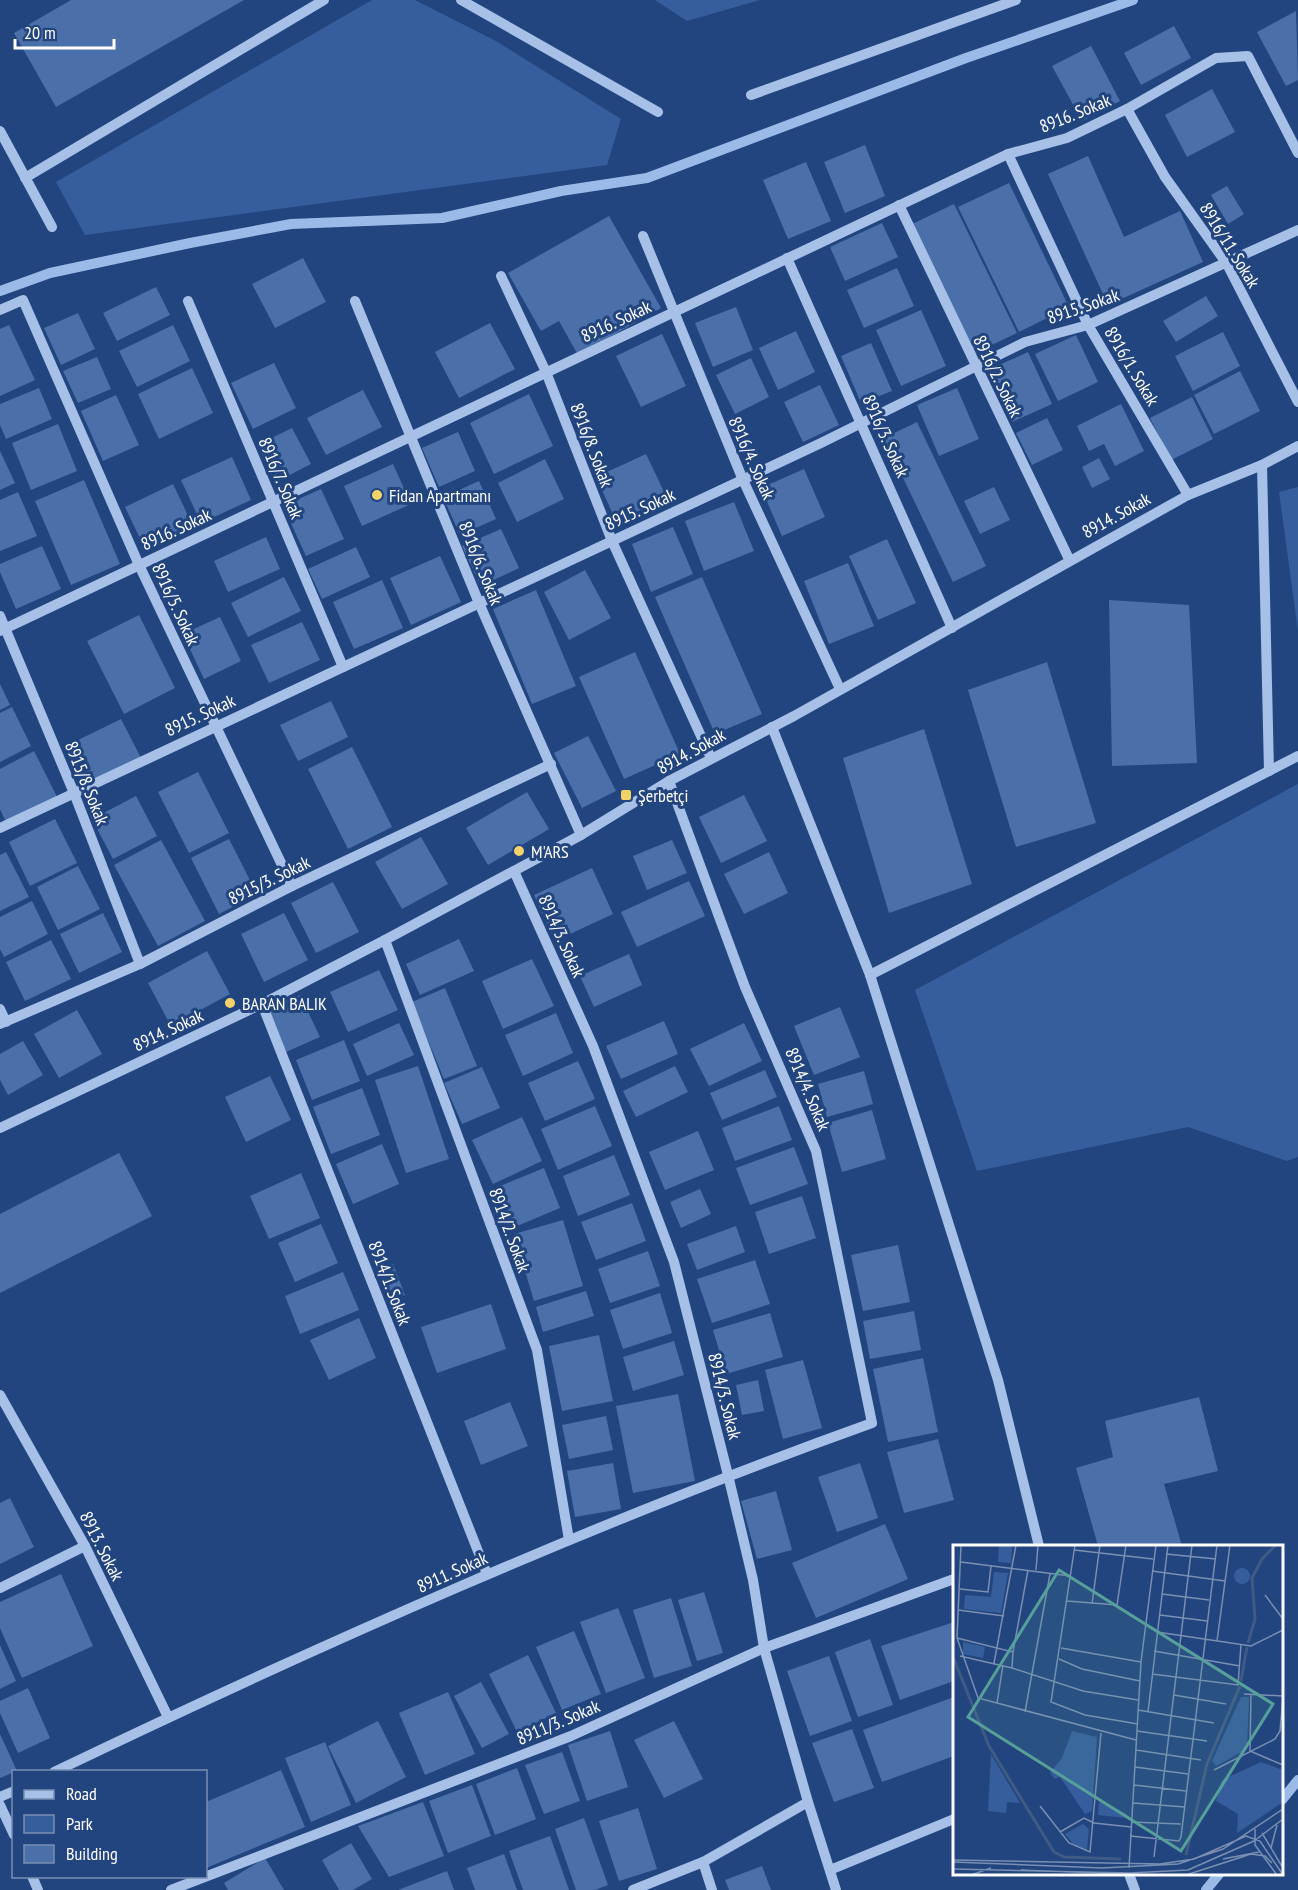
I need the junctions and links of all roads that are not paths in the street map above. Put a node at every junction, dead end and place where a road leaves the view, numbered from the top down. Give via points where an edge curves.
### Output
1 (324, 0) edge
2 (462, 0) edge
3 (1016, 0) edge
4 (751, 94) dead end
5 (1127, 109) junction
6 (658, 112) dead end
7 (0, 131) edge
8 (1298, 153) edge
9 (1008, 154) junction
10 (26, 178) junction
11 (899, 205) junction
12 (52, 227) dead end
13 (1298, 230) edge
14 (643, 236) dead end
15 (787, 258) junction
16 (1227, 264) junction
17 (501, 276) dead end
18 (188, 301) dead end
19 (355, 301) dead end
20 (0, 310) edge
21 (673, 313) junction
22 (1088, 325) junction
23 (975, 366) junction
24 (546, 372) junction
25 (1298, 402) edge
26 (862, 422) junction
27 (411, 436) junction
28 (1298, 446) edge
29 (1262, 465) junction
30 (742, 480) junction
31 (1188, 495) junction
32 (273, 502) junction
33 (612, 541) junction
34 (1070, 559) junction
35 (139, 565) junction
36 (479, 603) junction
37 (0, 616) edge
38 (952, 628) junction
39 (2, 630) edge
40 (343, 667) junction
41 (840, 689) junction
42 (216, 726) junction
43 (772, 727) junction
44 (1298, 756) edge
45 (711, 758) junction
46 (551, 764) junction
47 (1269, 771) junction
48 (669, 781) junction
49 (74, 793) junction
50 (0, 828) edge
51 (581, 835) junction
52 (514, 871) junction
53 (292, 886) junction
54 (385, 940) junction
55 (140, 964) junction
56 (870, 975) junction
57 (262, 1004) junction
58 (0, 1009) edge
59 (3, 1023) edge
60 (0, 1128) edge
61 (0, 1395) edge
62 (872, 1423) joint
63 (728, 1474) junction
64 (569, 1540) junction
65 (1039, 1545) edge
66 (85, 1546) junction
67 (487, 1574) junction
68 (953, 1579) edge
69 (0, 1588) edge
70 (764, 1648) junction
71 (168, 1717) junction
72 (58, 1770) edge
73 (808, 1802) junction
74 (0, 1805) edge
75 (953, 1819) edge
76 (12, 1831) edge
77 (703, 1862) junction
78 (830, 1870) junction
79 (1129, 1875) edge
80 (207, 1876) edge
81 (202, 1878) edge
82 (171, 1890) edge
83 (633, 1890) edge
84 (712, 1890) edge
85 (836, 1890) edge
86 (1135, 1890) edge

1 - 10 street
2 - 6 street
3 - 4 street
5 - 8 street, 8916. Sokak via 1216,58 1248,56
5 - 9 street, 8916. Sokak via 1067,138
5 - 16 street, 8916/11. Sokak via 1165,177
7 - 10 street
9 - 11 street, 8916. Sokak
9 - 22 street, 8916/1. Sokak
10 - 12 street
11 - 15 street, 8916. Sokak
11 - 23 street, 8916/2. Sokak
13 - 16 street, 8915. Sokak
14 - 21 street, 8916/4. Sokak
15 - 21 street, 8916. Sokak
15 - 26 street, 8916/3. Sokak
16 - 22 street, 8915. Sokak
16 - 25 street, 8916/11. Sokak
17 - 24 street, 8916/8. Sokak
18 - 32 street, 8916/7. Sokak
19 - 27 street, 8916/6. Sokak
20 - 35 street, 8916/5. Sokak via 23,300
21 - 24 street, 8916. Sokak
21 - 30 street, 8916/4. Sokak
22 - 23 street, 8915. Sokak via 1025,342
22 - 31 street, 8916/1. Sokak
23 - 26 street, 8915. Sokak
23 - 34 street, 8916/2. Sokak
24 - 27 street, 8916. Sokak
24 - 33 street, 8916/8. Sokak
26 - 30 street, 8915. Sokak
26 - 38 street, 8916/3. Sokak
27 - 32 street, 8916. Sokak
27 - 36 street, 8916/6. Sokak
28 - 29 street, 8914. Sokak
29 - 31 street, 8914. Sokak
29 - 47 street
30 - 33 street, 8915. Sokak
30 - 41 street, 8916/4. Sokak
31 - 34 street, 8914. Sokak
32 - 35 street, 8916. Sokak
32 - 40 street, 8916/7. Sokak
33 - 36 street, 8915. Sokak
33 - 45 street, 8916/8. Sokak
34 - 38 street, 8914. Sokak
35 - 39 street, 8916. Sokak
35 - 42 street, 8916/5. Sokak
36 - 40 street, 8915. Sokak
36 - 46 street, 8916/6. Sokak
37 - 39 street, 8915/8. Sokak
38 - 41 street, 8914. Sokak
39 - 49 street, 8915/8. Sokak
40 - 42 street, 8915. Sokak
41 - 43 street, 8914. Sokak
42 - 49 street, 8915. Sokak
42 - 53 street, 8916/5. Sokak
43 - 45 street, 8914. Sokak
43 - 56 street
44 - 47 street
45 - 48 street, 8914. Sokak
46 - 51 street, 8916/6. Sokak
46 - 53 street, 8915/3. Sokak
47 - 56 street
48 - 51 street, 8914. Sokak
48 - 62 street, 8914/4. Sokak via 745,987 816,1151
49 - 50 street, 8915. Sokak
49 - 55 street, 8915/8. Sokak
51 - 52 street, 8914. Sokak
52 - 54 street, 8914. Sokak
52 - 63 street, 8914/3. Sokak via 593,1046 674,1262
53 - 55 street, 8915/3. Sokak
54 - 57 street, 8914. Sokak
54 - 64 street, 8914/2. Sokak via 537,1350
55 - 59 street, 8915/3. Sokak
56 - 65 street via 998,1380
57 - 60 street, 8914. Sokak
57 - 67 street, 8914/1. Sokak
58 - 59 street
61 - 66 street, 8913. Sokak
62 - 63 street, 8911. Sokak
63 - 64 street, 8911. Sokak
63 - 70 street, 8914/3. Sokak via 753,1580
64 - 67 street, 8911. Sokak
66 - 69 street
66 - 71 street, 8913. Sokak
67 - 71 street, 8911. Sokak
68 - 70 street, 8911/3. Sokak
70 - 73 street, 8914/3. Sokak
70 - 80 street, 8911/3. Sokak via 571,1736
71 - 72 street, 8911. Sokak
73 - 77 street
73 - 78 street, 8914/3. Sokak
74 - 76 street
75 - 78 street
77 - 83 street
77 - 84 street
78 - 85 street, 8914/3. Sokak
79 - 86 street
81 - 82 street, 8911/3. Sokak

